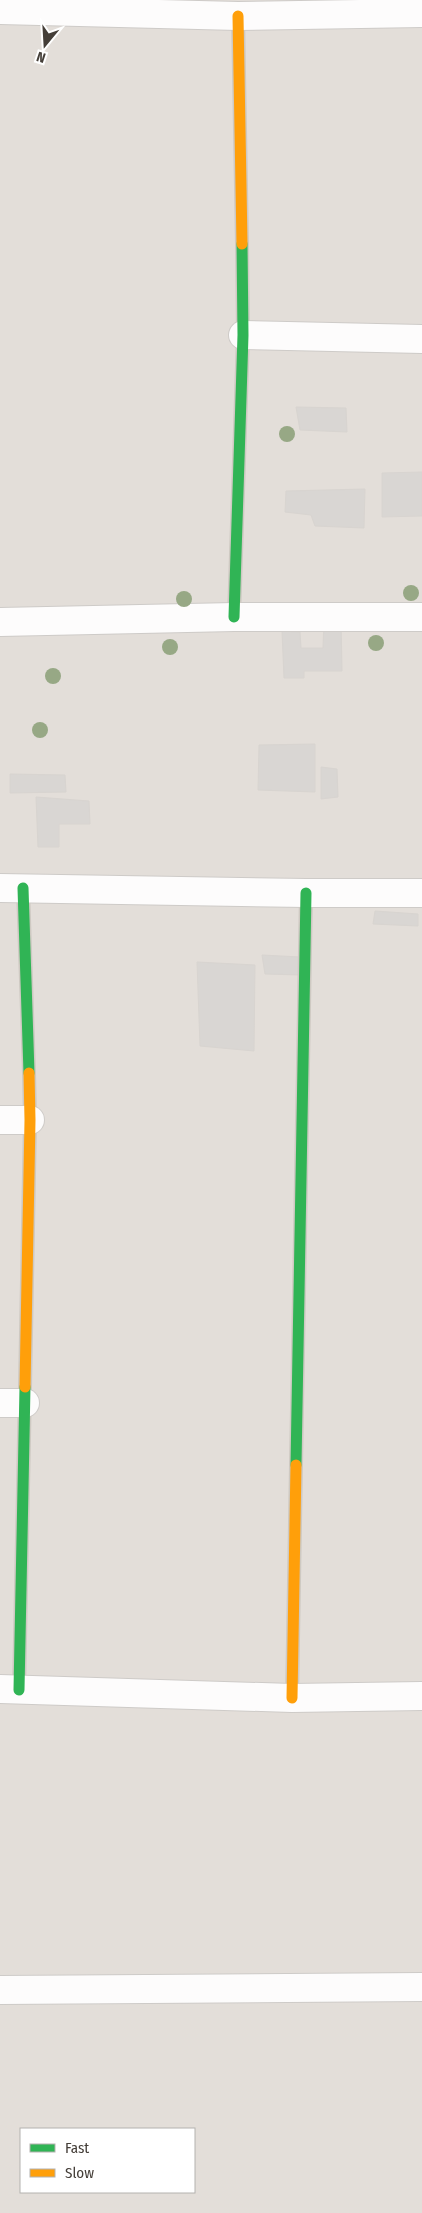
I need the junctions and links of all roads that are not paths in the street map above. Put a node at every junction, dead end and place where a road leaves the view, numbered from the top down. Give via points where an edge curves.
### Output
1 (170, 7) edge
2 (0, 10) edge
3 (422, 13) edge
4 (238, 16) junction
5 (243, 335) junction
6 (422, 339) edge
7 (234, 618) junction
8 (422, 618) edge
9 (0, 622) edge
10 (12, 888) edge
11 (306, 893) junction
12 (422, 893) edge
13 (0, 1120) edge
14 (30, 1120) junction
15 (12, 1403) edge
16 (10, 1690) edge
17 (422, 1696) edge
18 (292, 1698) junction
19 (422, 1987) edge
20 (0, 1990) edge

1 - 2 street
1 - 4 street
3 - 4 street
4 - 5 street
5 - 6 street
5 - 7 street
7 - 8 street
7 - 9 street
10 - 11 street
10 - 14 street
11 - 12 street
11 - 18 street
13 - 14 street
14 - 15 street
15 - 16 street
16 - 18 street
17 - 18 street
19 - 20 street

